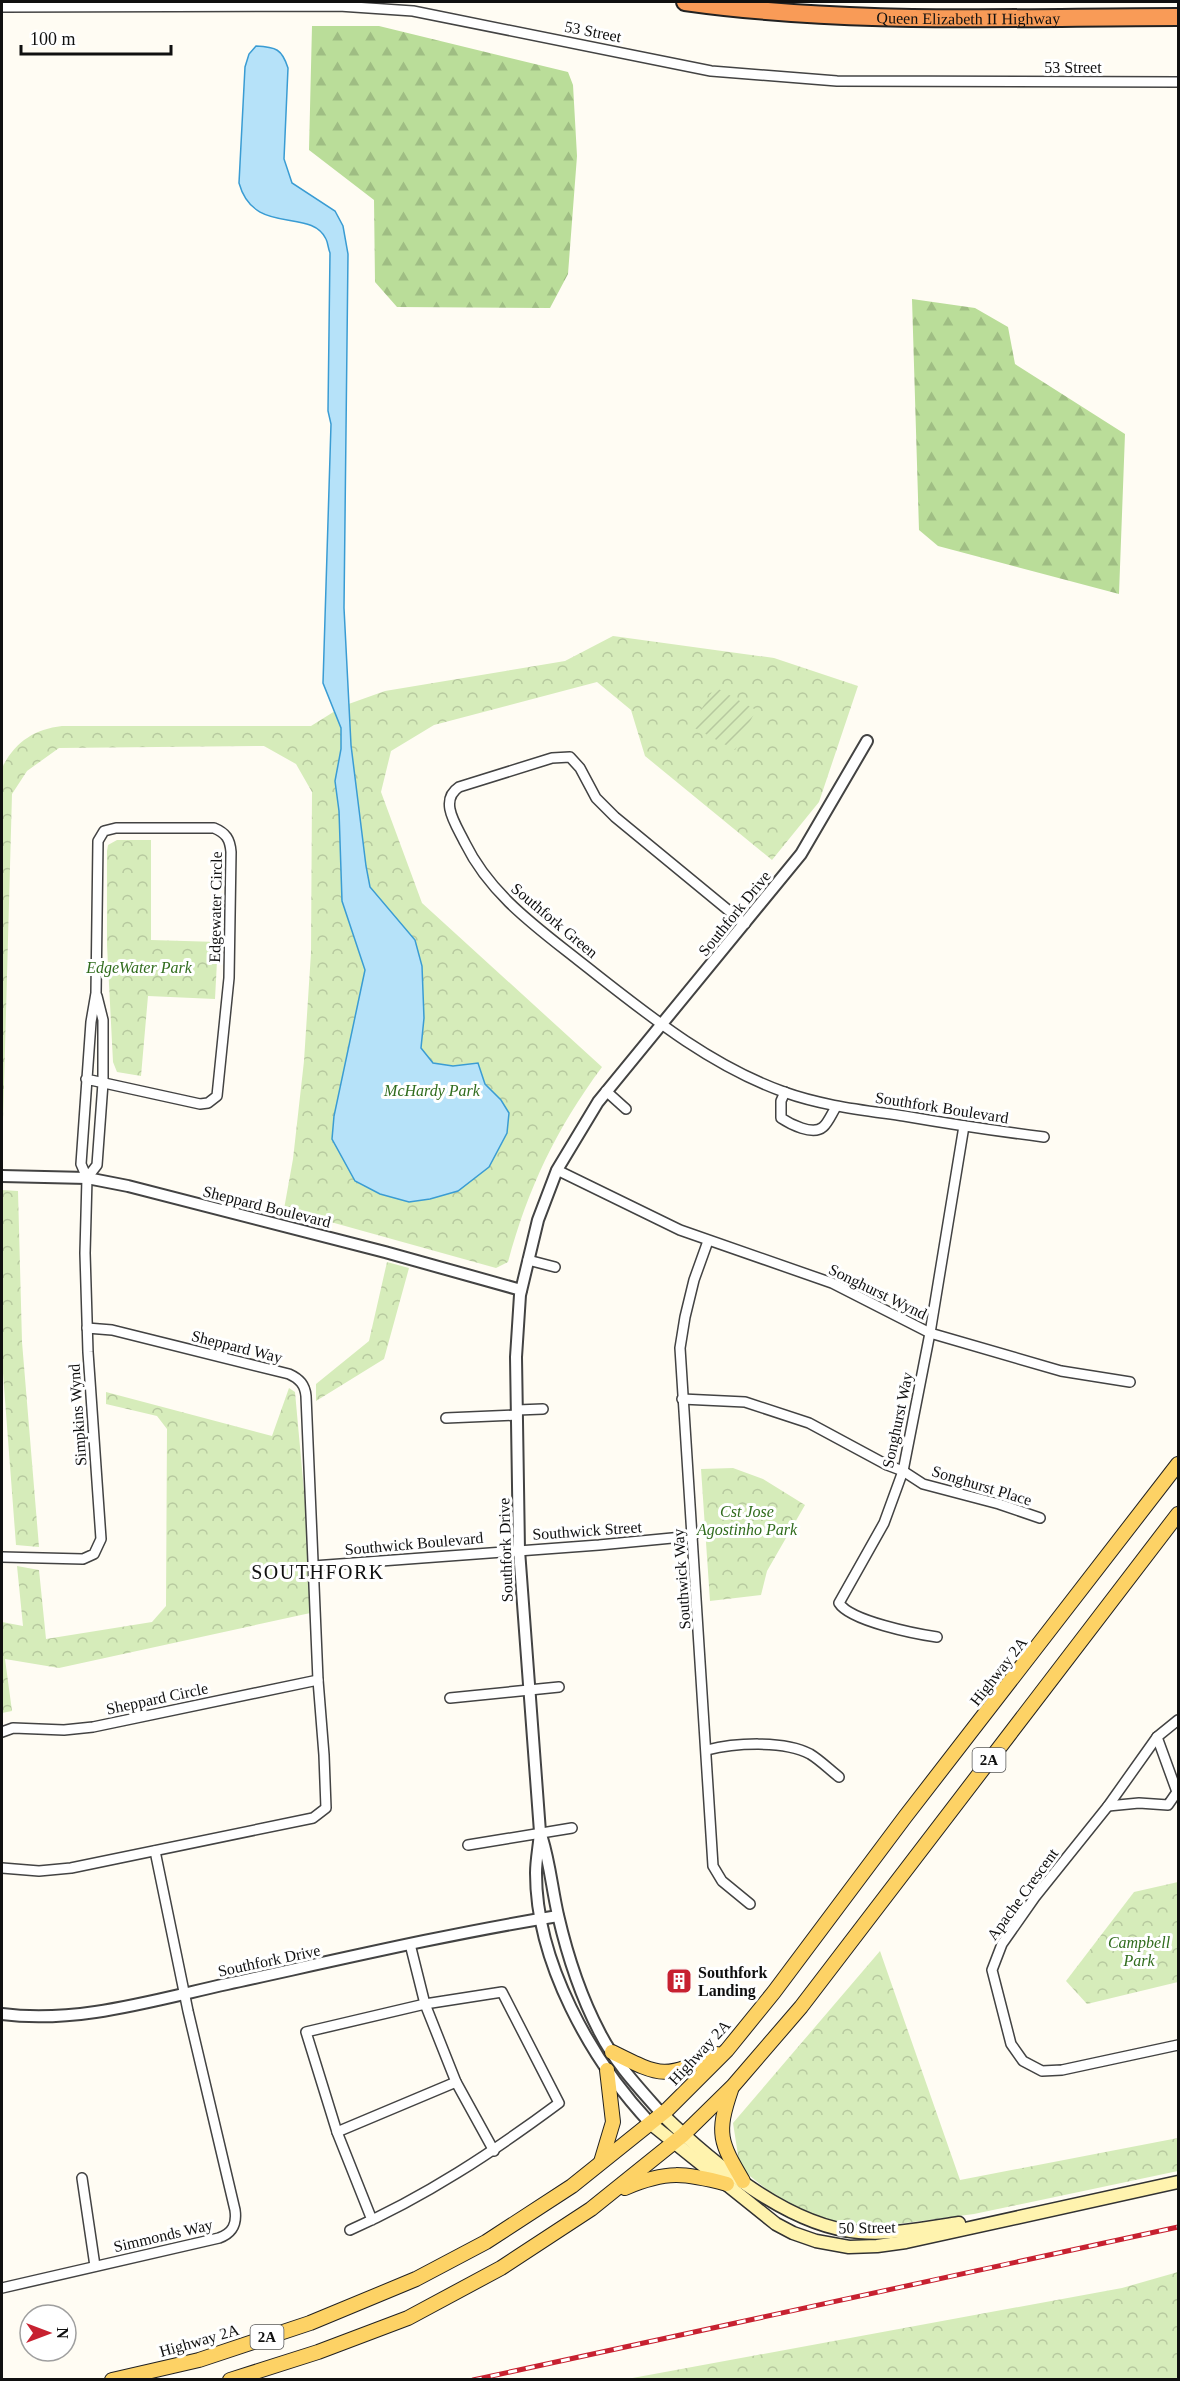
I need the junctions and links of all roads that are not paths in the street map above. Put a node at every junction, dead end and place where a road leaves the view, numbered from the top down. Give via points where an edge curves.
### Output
1 (685, 2) edge
2 (2, 7) edge
3 (1179, 17) edge
4 (1179, 82) edge
5 (867, 741) dead end
6 (745, 924) junction
7 (96, 993) junction
8 (660, 1025) junction
9 (86, 1079) junction
10 (103, 1083) junction
11 (606, 1091) junction
12 (785, 1092) junction
13 (836, 1107) junction
14 (626, 1109) dead end
15 (964, 1126) junction
16 (1044, 1137) dead end
17 (557, 1170) junction
18 (2, 1176) edge
19 (87, 1178) junction
20 (708, 1241) junction
21 (528, 1260) junction
22 (555, 1267) dead end
23 (521, 1290) junction
24 (87, 1328) junction
25 (930, 1333) junction
26 (1130, 1382) dead end
27 (682, 1399) junction
28 (543, 1409) dead end
29 (517, 1412) junction
30 (446, 1418) dead end
31 (1179, 1464) edge
32 (903, 1471) junction
33 (1179, 1514) edge
34 (1040, 1518) dead end
35 (693, 1536) junction
36 (519, 1550) junction
37 (2, 1557) edge
38 (312, 1566) junction
39 (937, 1637) dead end
40 (318, 1680) junction
41 (559, 1687) dead end
42 (528, 1690) junction
43 (450, 1698) dead end
44 (1179, 1720) edge
45 (2, 1732) edge
46 (1157, 1737) junction
47 (707, 1750) junction
48 (840, 1777) dead end
49 (1108, 1806) junction
50 (572, 1828) dead end
51 (540, 1832) junction
52 (468, 1845) dead end
53 (155, 1851) junction
54 (2, 1868) edge
55 (750, 1904) dead end
56 (558, 1916) junction
57 (541, 1918) junction
58 (410, 1944) junction
59 (185, 1993) junction
60 (426, 2004) junction
61 (2, 2014) edge
62 (1179, 2045) edge
63 (727, 2050) junction
64 (612, 2052) junction
65 (607, 2070) junction
66 (456, 2082) junction
67 (733, 2086) junction
68 (656, 2118) junction
69 (337, 2132) junction
70 (678, 2139) junction
71 (494, 2151) junction
72 (601, 2163) junction
73 (82, 2178) dead end
74 (743, 2181) junction
75 (1179, 2182) edge
76 (727, 2184) junction
77 (609, 2195) junction
78 (1014, 2218) junction
79 (372, 2220) junction
80 (350, 2230) dead end
81 (95, 2266) junction
82 (2, 2288) edge
83 (112, 2379) edge
84 (230, 2379) edge

1 - 3 highway, Queen Elizabeth II Highway via 791,13 887,17
2 - 4 street, 53 Street via 339,6 413,11 711,71 837,81
5 - 6 street, Southfork Drive via 801,854
6 - 8 street, Southfork Drive
6 - 8 street, Southfork Green via 615,817 596,798 570,757 552,758 453,791 449,807 453,819 471,856 495,889
7 - 9 street
7 - 10 street via 103,1020
7 - 10 street, Edgewater Circle via 96,847 100,834 116,828 214,828 225,834 231,845 229,978 217,1096 200,1104
8 - 11 street, Southfork Drive
8 - 12 street, Southfork Boulevard via 723,1063
9 - 10 street, Edgewater Circle
9 - 19 street via 81,1164
10 - 19 street via 97,1165
11 - 14 street
11 - 17 street, Southfork Drive
12 - 13 street, Southfork Boulevard
12 - 13 street via 781,1118 802,1128 822,1128
13 - 15 street, Southfork Boulevard
15 - 16 street, Southfork Boulevard
15 - 25 street, Songhurst Way
17 - 20 street, Songhurst Wynd
17 - 21 street, Southfork Drive via 546,1194
18 - 19 street, Sheppard Boulevard
19 - 23 street, Sheppard Boulevard
19 - 24 street, Simpkins Wynd
20 - 25 street, Songhurst Wynd via 832,1283
20 - 27 street, Southwick Way via 685,1317 680,1348
21 - 22 street
21 - 23 street, Southfork Drive
23 - 29 street, Southfork Drive via 516,1336
24 - 37 street, Simpkins Wynd via 99,1547 82,1559
24 - 38 street, Sheppard Way via 112,1330 289,1374 301,1381 306,1396
25 - 26 street, Songhurst Wynd via 1061,1371
25 - 32 street, Songhurst Way
27 - 32 street, Songhurst Place via 745,1402 809,1422
27 - 35 street, Southwick Way
28 - 29 street
29 - 30 street
29 - 36 street, Southfork Drive
31 - 63 main road, Highway 2A / 2A
32 - 34 street, Songhurst Place via 923,1484
32 - 39 street, Songhurst Way via 884,1523 839,1603 843,1610 881,1625
33 - 67 main road, 2A via 801,2007
35 - 36 street, Southwick Street
35 - 47 street, Southwick Way
36 - 38 street, Southwick Boulevard
36 - 42 street, Southfork Drive
38 - 40 street
40 - 45 street, Sheppard Circle via 93,1727 14,1728
40 - 53 street via 327,1799 321,1814
41 - 42 street
42 - 43 street
42 - 51 street, Southfork Drive
44 - 46 street, Apache Crescent
46 - 49 street, Apache Crescent
46 - 49 street via 1177,1792 1168,1805
47 - 48 street via 749,1744 786,1746 809,1754
47 - 55 street, Southwick Way via 713,1866 722,1881
49 - 62 street, Apache Crescent via 1002,1944 992,1970 1011,2044 1023,2061 1042,2072
50 - 51 street
51 - 52 street
51 - 56 street, Southfork Drive
51 - 57 street, Southfork Drive via 536,1874
53 - 54 street via 55,1870
53 - 59 street
56 - 57 street, Southfork Drive
56 - 64 street, Southfork Drive via 577,1977
57 - 58 street, Southfork Drive
57 - 65 street, Southfork Drive via 554,1970
58 - 59 street, Southfork Drive
58 - 60 street
59 - 61 street, Southfork Drive via 92,2012
59 - 81 street, Simmonds Way via 235,2210 235,2225 219,2238
60 - 66 street
60 - 69 street via 306,2032
60 - 71 street via 502,1992 559,2103
63 - 64 main road via 670,2073 653,2071
63 - 68 main road, Highway 2A / 2A
64 - 68 street, Southfork Drive
65 - 68 street, Southfork Drive via 628,2100
65 - 72 main road via 613,2122
66 - 69 street
66 - 71 street
67 - 70 main road, 2A
67 - 74 main road via 722,2132 725,2150
68 - 70 main road, 50 Street
68 - 72 main road, Highway 2A / 2A
69 - 79 street
70 - 74 main road, 50 Street
70 - 76 main road, 50 Street
70 - 77 main road, 2A
71 - 79 street
72 - 83 main road, Highway 2A / 2A via 486,2242 416,2279 310,2323 210,2356
73 - 81 street
74 - 78 main road, 50 Street via 783,2209 846,2231 893,2232
75 - 78 main road, 50 Street
76 - 77 main road via 690,2175 668,2175 646,2179
76 - 78 main road, 50 Street via 776,2224 816,2241 849,2247 906,2242
77 - 84 main road, 2A via 501,2268 408,2318
79 - 80 street
81 - 82 street, Simmonds Way

